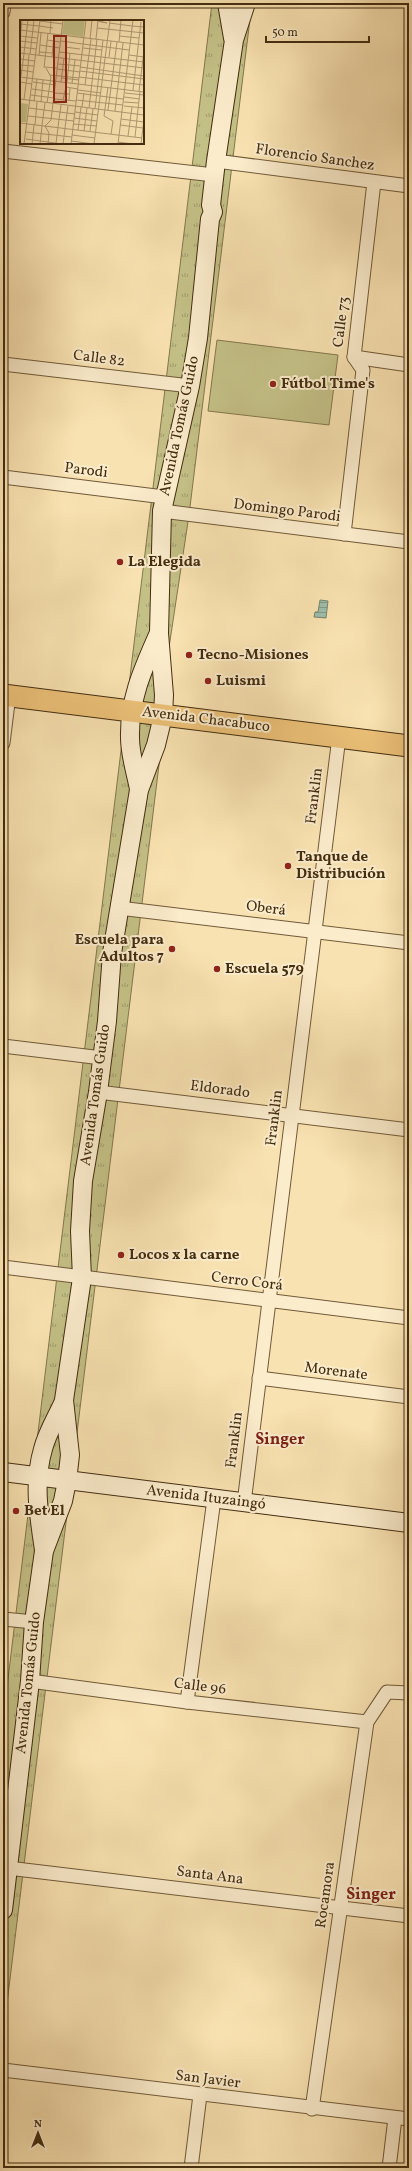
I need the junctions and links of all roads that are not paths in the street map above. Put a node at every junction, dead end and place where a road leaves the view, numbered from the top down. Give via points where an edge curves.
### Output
1 (4, 3) edge
2 (227, 3) edge
3 (246, 3) edge
4 (3, 12) edge
5 (234, 40) junction
6 (3, 151) edge
7 (215, 168) junction
8 (374, 182) junction
9 (409, 186) edge
10 (354, 357) junction
11 (3, 364) edge
12 (409, 365) edge
13 (190, 386) junction
14 (3, 477) edge
15 (163, 504) junction
16 (344, 534) junction
17 (409, 542) edge
18 (159, 632) junction
19 (6, 695) edge
20 (132, 711) junction
21 (163, 716) junction
22 (339, 737) junction
23 (3, 743) edge
24 (409, 746) edge
25 (139, 790) junction
26 (119, 908) junction
27 (314, 931) junction
28 (409, 943) edge
29 (3, 1046) edge
30 (102, 1058) junction
31 (98, 1092) junction
32 (292, 1116) junction
33 (409, 1130) edge
34 (3, 1268) edge
35 (82, 1278) junction
36 (269, 1301) junction
37 (409, 1318) edge
38 (259, 1378) junction
39 (409, 1397) edge
40 (64, 1400) junction
41 (3, 1472) edge
42 (37, 1476) junction
43 (67, 1481) junction
44 (214, 1499) junction
45 (244, 1503) junction
46 (409, 1523) edge
47 (44, 1551) junction
48 (3, 1619) edge
49 (34, 1622) junction
50 (30, 1681) junction
51 (409, 1693) edge
52 (187, 1702) junction
53 (367, 1722) junction
54 (8, 1833) edge
55 (8, 1868) junction
56 (340, 1909) junction
57 (3, 1910) edge
58 (409, 1916) edge
59 (3, 2070) edge
60 (200, 2095) junction
61 (312, 2109) junction
62 (395, 2118) junction
63 (409, 2120) edge
64 (191, 2168) edge
65 (389, 2168) edge

1 - 4 street
2 - 5 main road, Avenida Tomás Guido
3 - 5 main road, Avenida Tomás Guido
5 - 7 main road, Avenida Tomás Guido
6 - 7 street, Florencio Sanchez
7 - 8 street, Florencio Sanchez
7 - 13 main road, Avenida Tomás Guido via 198,338
8 - 9 street, Florencio Sanchez
8 - 10 street, Calle 73
10 - 12 street
10 - 16 street, Calle 73 via 363,370
11 - 13 street, Calle 82
13 - 15 main road, Avenida Tomás Guido
14 - 15 street, Parodi
15 - 16 street, Domingo Parodi
15 - 18 main road, Avenida Tomás Guido
16 - 17 street, Domingo Parodi
18 - 20 main road, Avenida Tomás Guido via 136,688
18 - 21 main road, Avenida Tomás Guido
19 - 20 main road, Avenida Chacabuco
19 - 23 street
20 - 21 main road, Avenida Chacabuco
20 - 25 main road, Avenida Tomás Guido via 130,739
21 - 22 main road, Avenida Chacabuco
21 - 25 main road, Avenida Tomás Guido via 156,745
22 - 24 main road, Avenida Chacabuco
22 - 27 street, Franklin
25 - 26 main road, Avenida Tomás Guido
26 - 27 street, Oberá
26 - 30 main road, Avenida Tomás Guido
27 - 28 street, Oberá
27 - 32 street, Franklin
29 - 30 street
30 - 31 main road, Avenida Tomás Guido
31 - 32 street, Eldorado
31 - 35 main road, Avenida Tomás Guido via 83,1181 80,1231
32 - 33 street, Eldorado
32 - 36 street, Franklin
34 - 35 street, Cerro Corá
35 - 36 street, Cerro Corá
35 - 40 main road, Avenida Tomás Guido
36 - 37 street, Cerro Corá
36 - 38 street, Franklin
38 - 39 street, Morenate
38 - 45 street, Franklin
40 - 42 main road, Avenida Tomás Guido via 43,1448
40 - 43 main road, Avenida Tomás Guido via 70,1455
41 - 42 main road, Avenida Ituzaingó
42 - 43 main road, Avenida Ituzaingó
42 - 47 main road, Avenida Tomás Guido via 36,1496
43 - 44 main road, Avenida Ituzaingó
43 - 47 main road, Avenida Tomás Guido via 63,1501
44 - 45 main road, Avenida Ituzaingó
44 - 52 street
45 - 46 main road, Avenida Ituzaingó
47 - 49 main road, Avenida Tomás Guido
48 - 49 street
49 - 50 main road, Avenida Tomás Guido
50 - 52 street, Calle 96
50 - 54 main road, Avenida Tomás Guido
51 - 53 street, Rocamora via 386,1692
52 - 53 street, Calle 96
53 - 56 street, Rocamora
54 - 55 main road, Avenida Tomás Guido
55 - 56 street, Santa Ana
55 - 57 main road, Avenida Tomás Guido
56 - 58 street, Santa Ana
56 - 61 street, Rocamora
59 - 60 street, San Javier
60 - 61 street, San Javier
60 - 64 street
61 - 62 street, San Javier
62 - 63 street, San Javier
62 - 65 street

